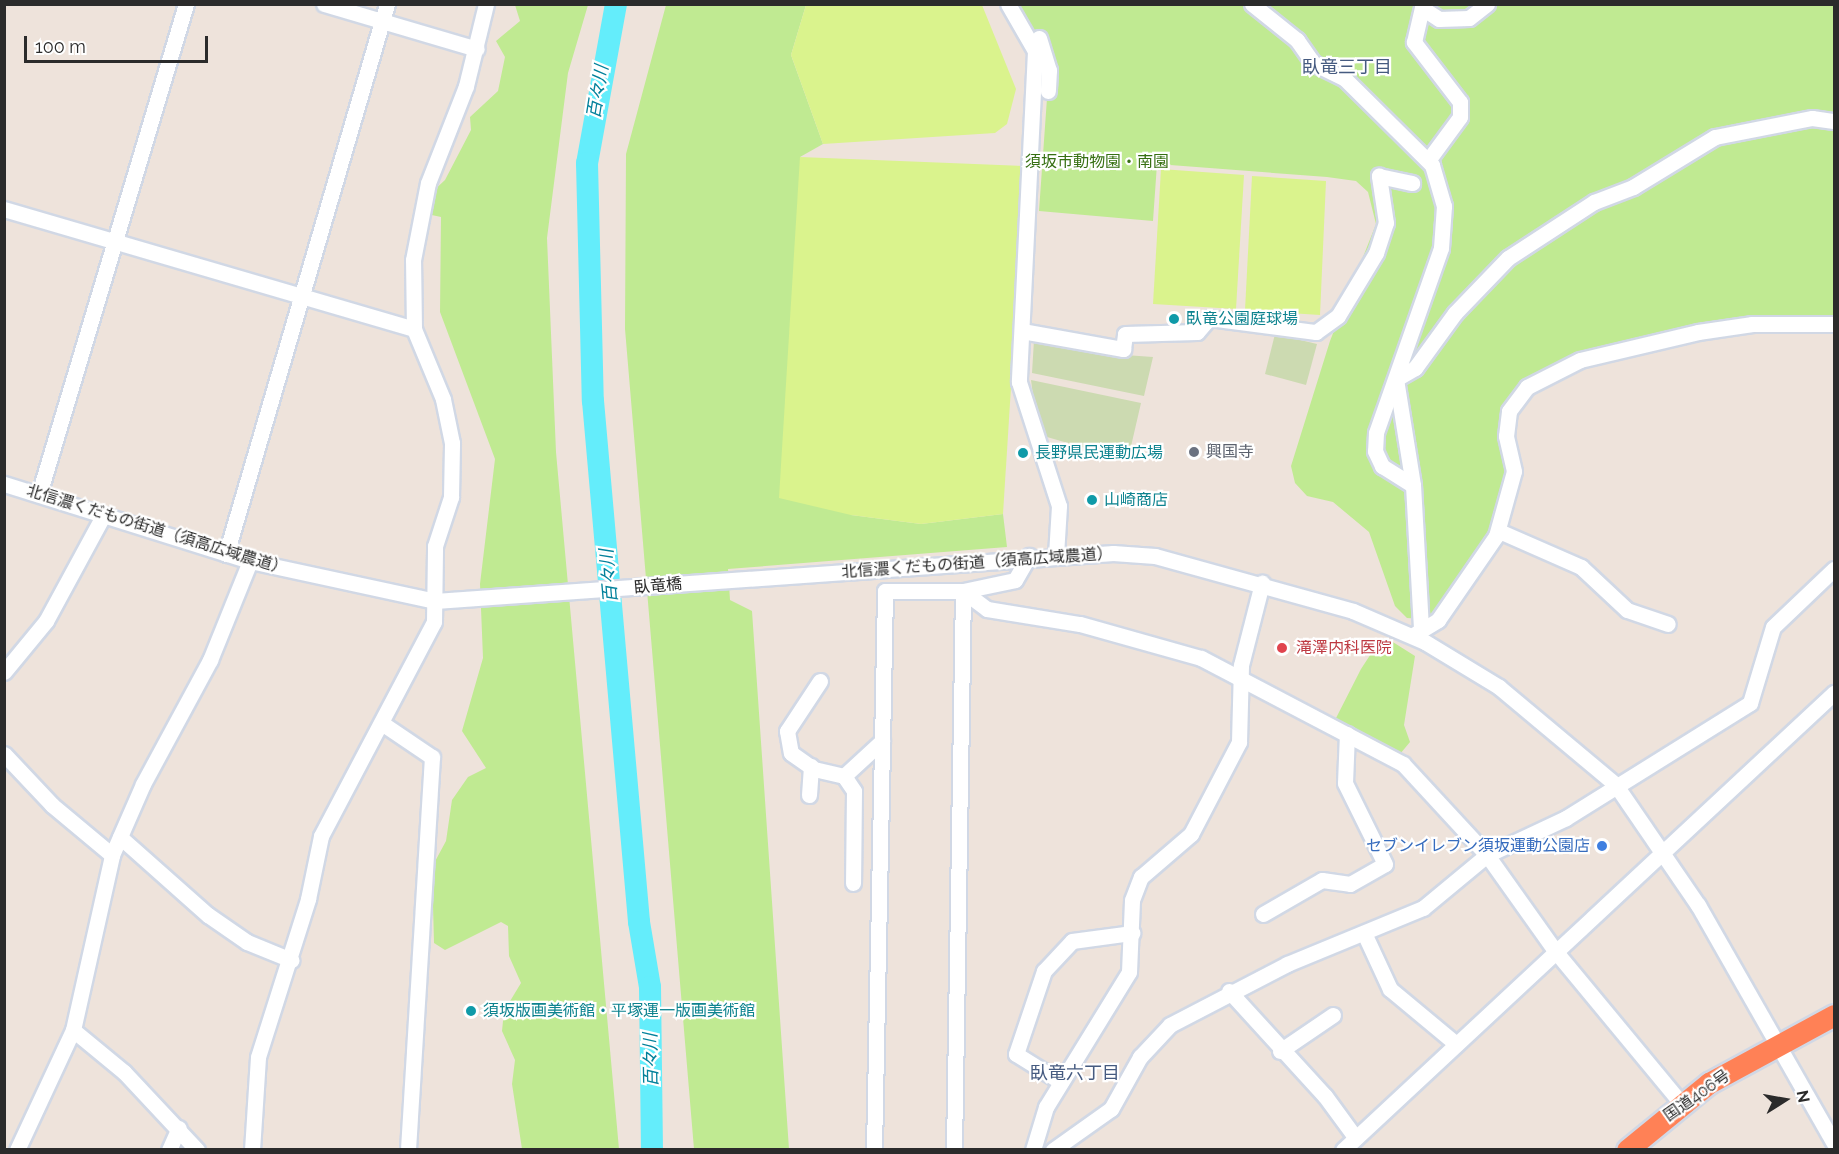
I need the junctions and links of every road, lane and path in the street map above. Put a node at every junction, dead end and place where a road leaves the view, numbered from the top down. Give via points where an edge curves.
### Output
1 (186, 4) edge
2 (324, 4) edge
3 (387, 4) edge
4 (486, 4) edge
5 (1008, 4) edge
6 (1019, 4) edge
7 (1252, 4) edge
8 (1487, 4) edge
9 (1420, 6) edge
10 (382, 21) junction
11 (477, 49) junction
12 (1048, 91) dead end
13 (1834, 121) edge
14 (1429, 159) junction
15 (1412, 183) dead end
16 (4, 209) edge
17 (117, 239) junction
18 (303, 295) junction
19 (1834, 324) edge
20 (414, 329) junction
21 (1022, 331) junction
22 (1396, 379) junction
23 (4, 484) edge
24 (1413, 485) junction
25 (39, 494) junction
26 (103, 516) junction
27 (1498, 531) junction
28 (226, 554) junction
29 (1056, 555) junction
30 (1029, 556) junction
31 (250, 561) junction
32 (1834, 569) edge
33 (756, 578) joint
34 (1262, 583) junction
35 (963, 591) junction
36 (488, 600) joint
37 (435, 601) junction
38 (1668, 624) dead end
39 (1416, 632) junction
40 (4, 672) edge
41 (820, 681) dead end
42 (1241, 682) junction
43 (1834, 693) edge
44 (383, 724) junction
45 (1347, 734) junction
46 (882, 741) junction
47 (4, 754) edge
48 (811, 766) junction
49 (844, 776) junction
50 (1615, 784) junction
51 (808, 795) dead end
52 (120, 837) junction
53 (1662, 852) junction
54 (112, 855) junction
55 (1487, 855) junction
56 (853, 884) dead end
57 (1263, 914) dead end
58 (1132, 933) junction
59 (1364, 933) junction
60 (1556, 952) junction
61 (291, 960) junction
62 (1229, 991) junction
63 (1333, 1015) dead end
64 (1834, 1015) edge
65 (73, 1030) junction
66 (1456, 1044) junction
67 (1779, 1049) junction
68 (1280, 1051) junction
69 (1061, 1083) junction
70 (1681, 1103) junction
71 (179, 1128) junction
72 (1355, 1137) junction
73 (1834, 1143) edge
74 (17, 1149) edge
75 (169, 1149) edge
76 (197, 1149) edge
77 (252, 1149) edge
78 (408, 1149) edge
79 (874, 1149) edge
80 (954, 1149) edge
81 (1033, 1149) edge
82 (1053, 1149) edge
83 (1343, 1149) edge
84 (1627, 1149) edge

1 - 17 street
2 - 10 street
3 - 10 street
4 - 11 street
5 - 21 street via 1035,51
6 - 12 street via 1045,54
7 - 14 street via 1297,40 1313,63 1344,78
8 - 9 street via 1469,18 1439,19
9 - 14 street via 1414,42 1460,102 1460,117
10 - 11 street
10 - 18 street
11 - 20 street via 428,183 413,260
13 - 22 street via 1801,119 1715,137 1633,187 1594,202 1508,258 1455,313 1415,368
14 - 22 street via 1444,206 1440,249
15 - 21 street via 1378,176 1386,224 1376,253 1338,316 1316,332 1209,318 1197,333 1125,334 1123,349
16 - 17 street
17 - 18 street
17 - 25 street
18 - 20 street
18 - 28 street
19 - 27 street via 1752,324 1698,332 1580,360 1527,387 1509,411 1506,436 1514,471
20 - 37 street via 443,399 452,443 451,497 435,546
21 - 29 street via 1019,382 1059,506
22 - 24 street
22 - 24 street via 1376,433 1375,451 1382,466
23 - 25 street, 北信濃くだもの街道（須高広域農道）
24 - 39 street
25 - 26 street, 北信濃くだもの街道（須高広域農道）
26 - 28 street, 北信濃くだもの街道（須高広域農道）
26 - 40 street via 46,621
27 - 38 street via 1581,567 1627,610
27 - 39 street via 1438,620
28 - 31 street, 北信濃くだもの街道（須高広域農道）
29 - 30 street, 北信濃くだもの街道（須高広域農道）
29 - 34 street, 北信濃くだもの街道（須高広域農道） via 1155,556
30 - 33 street, 北信濃くだもの街道（須高広域農道）
30 - 35 street via 1015,580
31 - 37 street, 北信濃くだもの街道（須高広域農道）
31 - 52 street via 210,660
32 - 50 street via 1773,627 1750,703
33 - 36 street, 臥竜橋
34 - 39 street, 北信濃くだもの街道（須高広域農道）
34 - 42 street
35 - 42 street via 987,609 1159,643 1228,670
35 - 46 street via 885,591
35 - 80 street
36 - 37 street, 北信濃くだもの街道（須高広域農道）
37 - 44 street via 434,622
39 - 50 street, 北信濃くだもの街道（須高広域農道） via 1499,687
41 - 48 street via 785,740 791,753
42 - 45 street
42 - 58 street via 1239,742 1191,834 1141,877 1132,900
43 - 53 street
44 - 61 street via 321,836
44 - 78 street via 432,758
45 - 55 street via 1403,764
45 - 57 street via 1345,783 1385,864 1350,884 1322,880
46 - 49 street
46 - 79 street
47 - 54 street via 52,805
48 - 49 street
48 - 51 street
49 - 56 street via 854,791
50 - 53 street, 北信濃くだもの街道（須高広域農道）
50 - 55 street via 1566,818
52 - 54 street
52 - 61 street via 208,915 247,942
53 - 60 street
53 - 67 street, 北信濃くだもの街道（須高広域農道）
54 - 65 street
55 - 59 street via 1423,908
55 - 60 street
58 - 69 street via 1129,972 1119,996
58 - 69 street via 1072,940 1044,971 1016,1054
59 - 62 street
59 - 66 street via 1390,989
60 - 66 street
60 - 70 street
61 - 77 street via 258,1057
62 - 68 street
62 - 82 street via 1170,1025 1140,1057 1111,1110
63 - 68 street
64 - 67 highway, 国道406号
65 - 71 street
65 - 74 street
66 - 72 street
67 - 70 highway, 国道406号
67 - 73 street, 北信濃くだもの街道（須高広域農道）
68 - 72 street via 1325,1096
69 - 81 street via 1046,1107
70 - 84 highway, 国道406号
71 - 75 street
71 - 76 street
72 - 83 street

